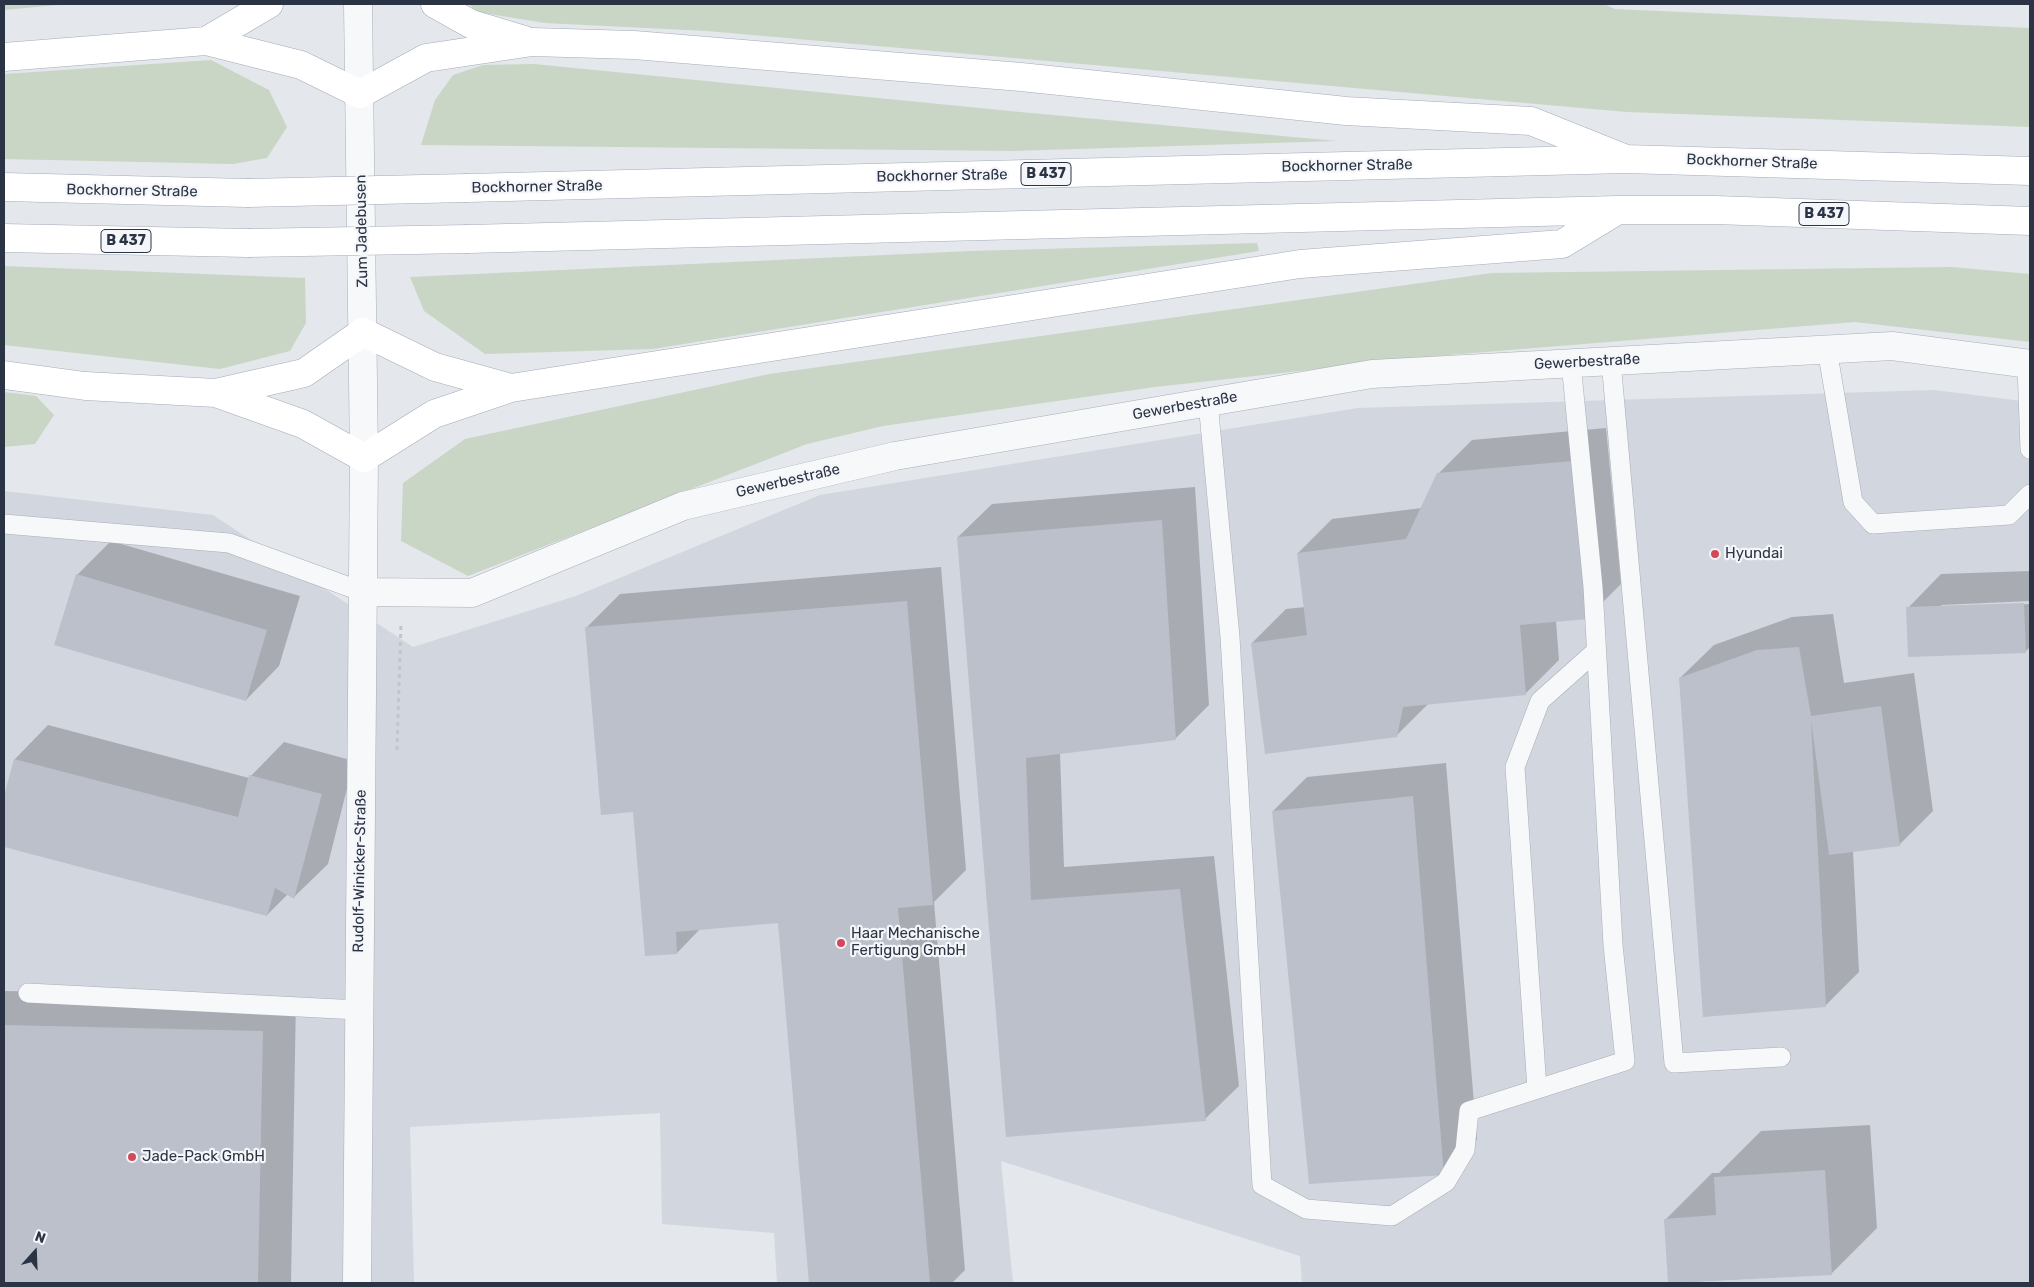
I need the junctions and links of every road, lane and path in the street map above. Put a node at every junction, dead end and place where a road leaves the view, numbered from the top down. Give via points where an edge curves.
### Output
1 (269, 4) edge
2 (358, 4) edge
3 (435, 4) edge
4 (206, 41) junction
5 (532, 42) junction
6 (4, 57) edge
7 (360, 94) junction
8 (1626, 159) junction
9 (2030, 171) edge
10 (4, 187) edge
11 (1618, 210) junction
12 (2030, 221) edge
13 (4, 238) edge
14 (363, 332) junction
15 (1828, 349) junction
16 (1611, 361) junction
17 (1571, 363) junction
18 (2029, 364) edge
19 (4, 375) edge
20 (511, 388) junction
21 (216, 393) junction
22 (1208, 402) junction
23 (2030, 449) edge
24 (364, 458) junction
25 (2030, 494) edge
26 (4, 524) edge
27 (363, 592) junction
28 (1596, 651) junction
29 (28, 993) dead end
30 (358, 1010) junction
31 (1781, 1057) dead end
32 (1537, 1089) junction
33 (357, 1283) edge

1 - 4 main road
2 - 7 street, Zum Jadebusen
3 - 5 main road via 471,24
4 - 6 main road
4 - 7 main road via 301,66
5 - 7 main road via 426,58
5 - 8 main road via 644,46 1022,77 1346,111 1532,121
7 - 14 street, Zum Jadebusen
8 - 9 main road, Bockhorner Straße / B 437
8 - 10 main road, Bockhorner Straße / B 437, bridge via 247,194
11 - 12 main road, B 437 via 1714,210
11 - 13 main road, B 437, bridge via 248,243
11 - 20 main road via 1562,244 1300,264
14 - 20 main road via 435,367
14 - 21 main road via 304,373
14 - 24 street, Zum Jadebusen
15 - 16 street, Gewerbestraße
15 - 18 street, Gewerbestraße via 1892,346
15 - 25 lane via 1853,502 1873,524 2009,515
16 - 17 street, Gewerbestraße
16 - 31 lane via 1674,1063
17 - 22 street, Gewerbestraße via 1372,374
17 - 28 lane via 1593,587
18 - 23 lane
19 - 21 main road via 86,386
20 - 24 main road via 434,414
21 - 24 main road via 303,424
22 - 27 street, Gewerbestraße via 895,456 682,506 472,593
22 - 32 lane via 1230,637 1262,1185 1306,1209 1392,1216 1446,1182 1465,1150 1469,1110
24 - 27 street, Rudolf-Winicker-Straße
26 - 27 lane via 229,543
27 - 30 street, Rudolf-Winicker-Straße
28 - 32 lane via 1540,700 1515,767
28 - 32 lane via 1612,945 1625,1060
29 - 30 lane
30 - 33 street, Rudolf-Winicker-Straße

